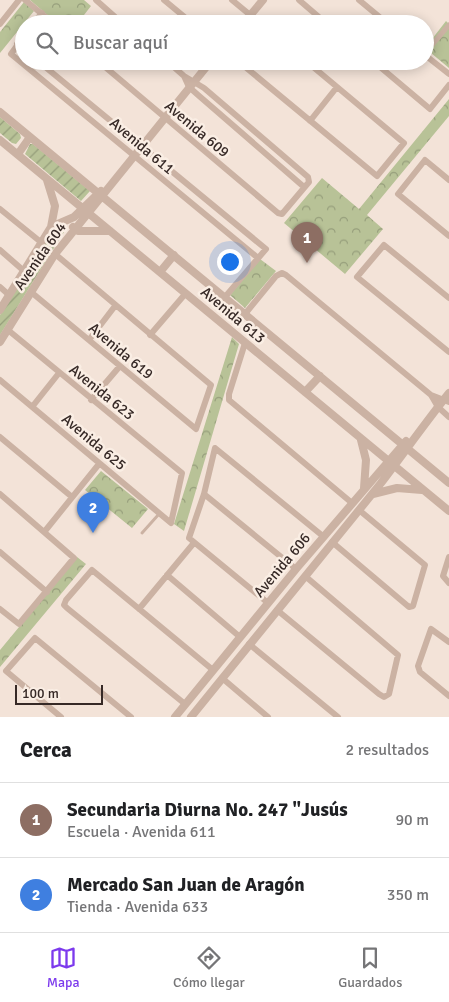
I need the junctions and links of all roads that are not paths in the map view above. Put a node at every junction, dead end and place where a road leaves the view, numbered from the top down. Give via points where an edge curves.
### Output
1 (19, 0) edge
2 (25, 0) edge
3 (96, 0) edge
4 (164, 0) edge
5 (232, 0) edge
6 (263, 0) edge
7 (299, 0) edge
8 (360, 0) edge
9 (42, 13) edge
10 (114, 15) edge
11 (182, 15) edge
12 (250, 15) joint
13 (317, 15) edge
14 (378, 15) edge
15 (0, 24) edge
16 (449, 25) edge
17 (434, 43) edge
18 (434, 62) edge
19 (31, 70) edge
20 (49, 70) edge
21 (108, 70) edge
22 (177, 70) edge
23 (203, 70) edge
24 (249, 70) edge
25 (317, 70) edge
26 (383, 70) edge
27 (449, 74) edge
28 (184, 76) junction
29 (195, 80) junction
30 (449, 85) edge
31 (189, 87) junction
32 (337, 87) junction
33 (0, 112) edge
34 (164, 118) junction
35 (310, 121) junction
36 (30, 138) junction
37 (0, 140) edge
38 (141, 147) junction
39 (18, 154) junction
40 (134, 156) junction
41 (46, 178) junction
42 (449, 180) edge
43 (304, 187) junction
44 (100, 194) junction
45 (0, 210) edge
46 (86, 210) junction
47 (67, 220) junction
48 (51, 227) junction
49 (74, 229) junction
50 (112, 232) junction
51 (449, 236) edge
52 (42, 243) junction
53 (0, 250) edge
54 (55, 254) junction
55 (174, 255) junction
56 (258, 258) junction
57 (24, 271) junction
58 (160, 272) junction
59 (0, 287) edge
60 (31, 292) junction
61 (186, 293) junction
62 (10, 295) junction
63 (225, 297) junction
64 (449, 298) edge
65 (115, 306) junction
66 (0, 310) edge
67 (245, 314) junction
68 (8, 330) junction
69 (150, 335) junction
70 (89, 340) junction
71 (0, 342) edge
72 (245, 342) junction
73 (449, 352) edge
74 (120, 366) junction
75 (59, 373) junction
76 (320, 376) junction
77 (0, 380) edge
78 (305, 392) junction
79 (431, 395) junction
80 (448, 398) edge
81 (92, 400) junction
82 (32, 407) junction
83 (438, 407) junction
84 (449, 417) edge
85 (0, 437) edge
86 (360, 438) junction
87 (405, 446) junction
88 (388, 461) junction
89 (99, 464) junction
90 (394, 466) junction
91 (370, 482) junction
92 (449, 483) edge
93 (363, 490) junction
94 (423, 490) junction
95 (375, 491) junction
96 (0, 494) edge
97 (204, 494) junction
98 (72, 497) junction
99 (352, 503) junction
100 (359, 510) junction
101 (449, 511) edge
102 (159, 514) junction
103 (171, 524) joint
104 (45, 530) junction
105 (142, 532) dead end
106 (324, 537) junction
107 (332, 542) junction
108 (193, 544) junction
109 (0, 552) edge
110 (449, 557) edge
111 (296, 569) junction
112 (167, 575) junction
113 (305, 576) junction
114 (447, 580) edge
115 (47, 592) junction
116 (268, 603) junction
117 (0, 608) edge
118 (139, 609) junction
119 (277, 610) junction
120 (252, 622) junction
121 (261, 630) junction
122 (240, 637) junction
123 (449, 642) edge
124 (250, 644) junction
125 (213, 670) junction
126 (222, 678) junction
127 (449, 696) edge
128 (185, 704) junction
129 (195, 715) edge
130 (61, 717) edge
131 (131, 717) edge
132 (175, 717) edge
133 (268, 717) edge
134 (338, 717) edge

1 - 15 street
2 - 9 street
3 - 10 street
4 - 11 street
5 - 12 street
6 - 12 street
7 - 13 street
8 - 14 street
16 - 17 street
18 - 27 street
19 - 40 street, Avenida 611
20 - 38 street, Avenida 611
21 - 34 street, Avenida 609
22 - 28 street
23 - 29 street, Avenida 604
24 - 35 street
25 - 32 street
26 - 30 street via 430,109
28 - 29 street
28 - 31 street
29 - 31 street, Avenida 604
29 - 43 street via 310,180
31 - 34 street, Avenida 604
31 - 43 street
32 - 35 street
32 - 35 street via 404,143 377,176
33 - 36 street, Avenida 613
34 - 38 street, Avenida 604
34 - 43 street, Avenida 609 via 278,214 282,214
36 - 39 street
36 - 44 street, Avenida 613
37 - 39 street, Avenida 613
38 - 40 street, Avenida 604
38 - 56 street, Avenida 611 via 266,249
39 - 41 street, Avenida 613
40 - 44 street, Avenida 604
40 - 56 street, Avenida 611
41 - 46 street, Avenida 613
41 - 48 street via 55,206
42 - 51 street via 425,160 398,194
44 - 46 street, Avenida 604
44 - 55 street, Avenida 613
45 - 52 street
46 - 47 street, Avenida 604
46 - 49 street, Avenida 604
46 - 50 street, Avenida 613
47 - 48 street, Avenida 604
47 - 49 street
48 - 52 street, Avenida 604
49 - 50 street
49 - 54 street, Avenida 604
50 - 58 street, Avenida 613
52 - 57 street, Avenida 604
53 - 57 street
54 - 60 street, Avenida 604
54 - 65 street
55 - 58 street
55 - 63 street, Avenida 613
56 - 63 street
57 - 62 street, Avenida 604
58 - 61 street, Avenida 613
59 - 62 street
60 - 68 street, Avenida 604
60 - 70 street, Avenida 619
61 - 69 street
61 - 72 street, Avenida 613
62 - 66 street, Avenida 604
63 - 67 street, Avenida 613
64 - 73 street via 384,245 357,277
65 - 69 street
65 - 70 street
67 - 76 street, Avenida 613
67 - 79 street via 282,273
68 - 71 street, Avenida 604
68 - 75 street, Avenida 623
69 - 74 street, Avenida 619 via 210,385 196,429
70 - 74 street, Avenida 619
72 - 78 street, Avenida 613
72 - 99 street via 228,394 230,400
74 - 81 street
75 - 81 street, Avenida 623
75 - 82 street
76 - 78 street
76 - 87 street, Avenida 613
77 - 82 street, Avenida 625
78 - 86 street, Avenida 613
79 - 80 street
79 - 83 street
80 - 83 street, Avenida 606
81 - 103 street, Avenida 623 via 182,473
82 - 89 street, Avenida 625
83 - 84 street
83 - 87 street, Avenida 606
85 - 98 street
86 - 88 street, Avenida 613
86 - 93 street via 366,460
87 - 88 street, Avenida 606
87 - 90 street, Avenida 606
87 - 92 street, Avenida 613
88 - 90 street, Avenida 613
88 - 91 street, Avenida 606
89 - 98 street
89 - 102 street, Avenida 625
90 - 94 street, Avenida 613
90 - 95 street, Avenida 606
91 - 93 street, Avenida 606
91 - 95 street
93 - 99 street, Avenida 606
94 - 95 street via 397,488
94 - 101 street, Avenida 613
95 - 100 street, Avenida 606
96 - 104 street
97 - 106 street via 215,448
97 - 108 street via 188,538
97 - 111 street
98 - 104 street
99 - 106 street, Avenida 606
100 - 107 street, Avenida 606
100 - 107 street via 425,565 413,606
102 - 103 street, Avenida 625
102 - 105 lane
104 - 115 street via 74,558
106 - 111 street, Avenida 606
107 - 113 street, Avenida 606
108 - 112 street
108 - 116 street
109 - 115 street
110 - 114 street
111 - 116 street, Avenida 606
112 - 118 street
112 - 122 street
113 - 119 street, Avenida 606
113 - 119 street via 398,655 389,694 379,694
115 - 117 street via 19,624
116 - 120 street, Avenida 606
118 - 125 street
118 - 128 street via 92,570 64,605
119 - 121 street, Avenida 606
120 - 121 street
120 - 122 street, Avenida 606
121 - 124 street, Avenida 606
122 - 125 street, Avenida 606
123 - 127 street via 430,629 418,670
124 - 126 street, Avenida 606
124 - 134 street
125 - 128 street, Avenida 606
126 - 129 street, Avenida 606
126 - 133 street
128 - 132 street, Avenida 606
130 - 131 street via 6,671 35,638

